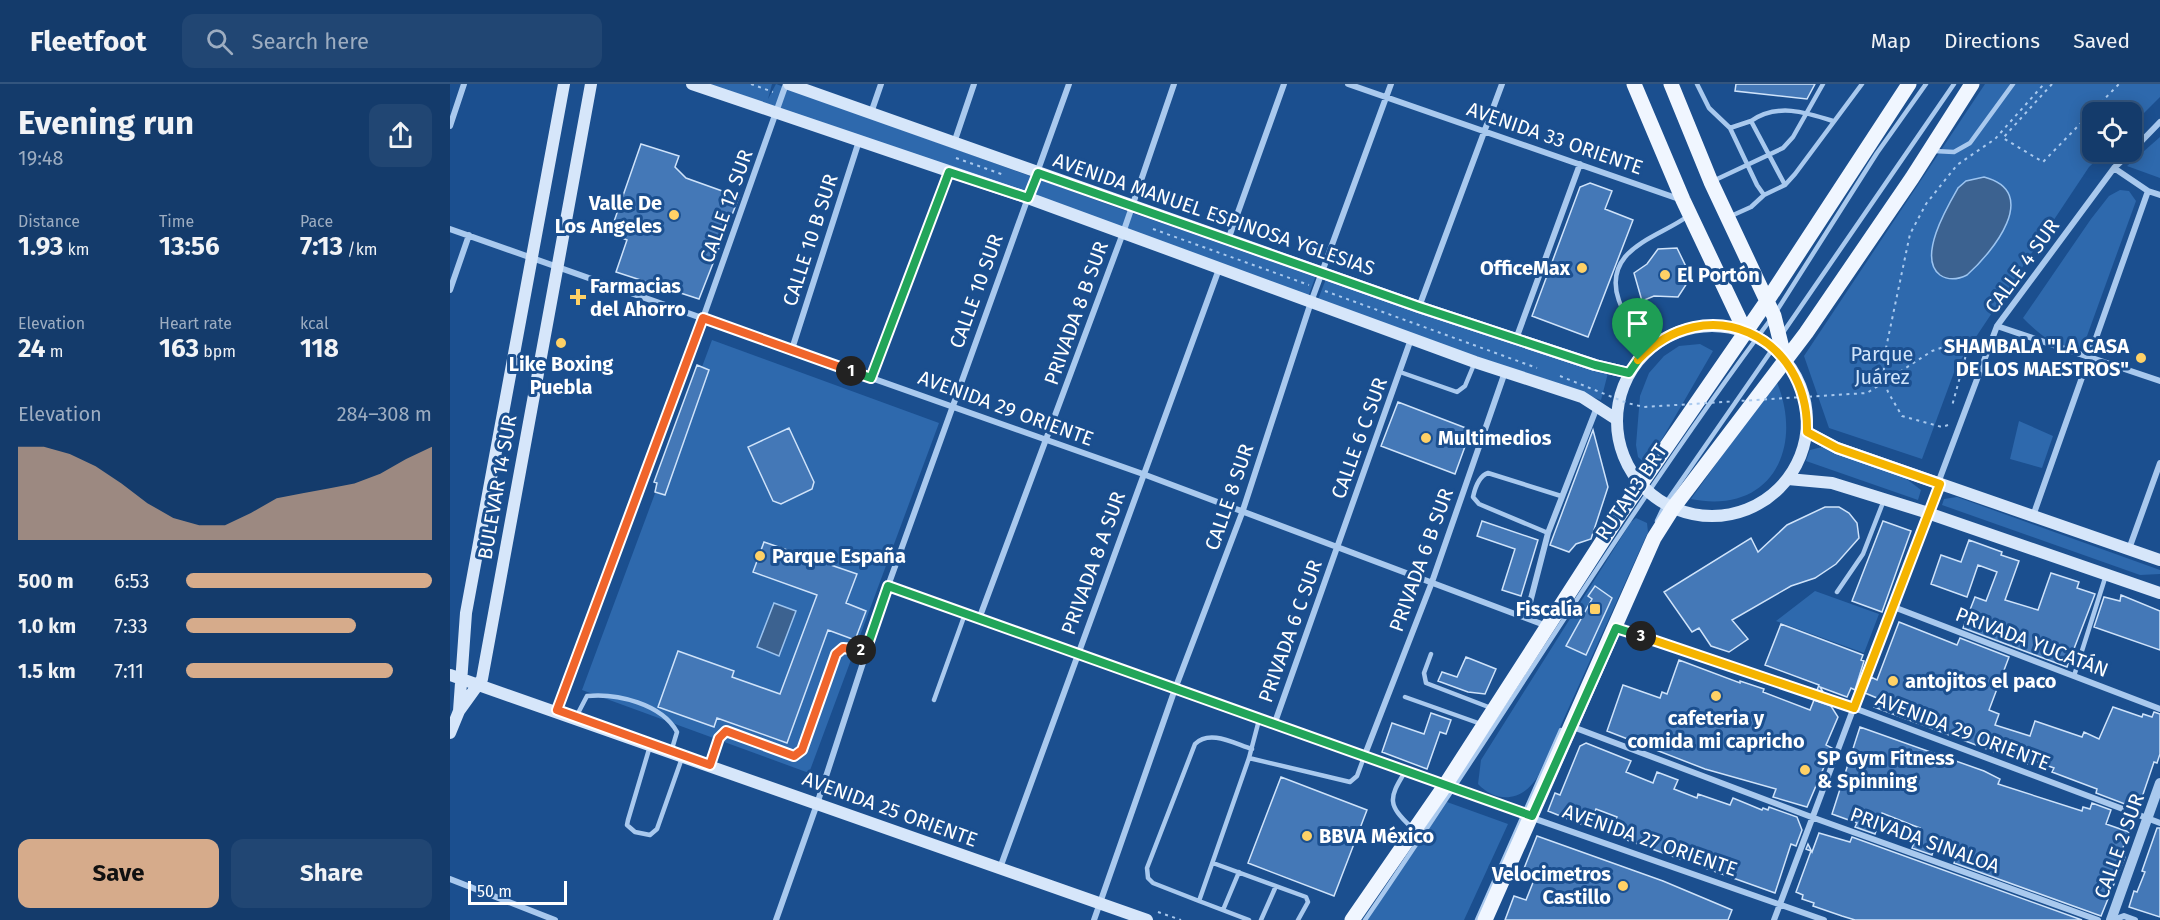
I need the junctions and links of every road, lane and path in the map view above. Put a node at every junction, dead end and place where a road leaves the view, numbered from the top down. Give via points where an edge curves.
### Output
1 (464, 84) edge
2 (564, 84) edge
3 (591, 84) edge
4 (692, 84) edge
5 (751, 84) edge
6 (881, 84) edge
7 (974, 84) edge
8 (1069, 84) edge
9 (1174, 84) edge
10 (1284, 84) edge
11 (1348, 84) edge
12 (1390, 84) edge
13 (1502, 84) edge
14 (1634, 84) edge
15 (1671, 84) edge
16 (1706, 84) edge
17 (1823, 84) edge
18 (1862, 84) edge
19 (1909, 84) edge
20 (1926, 84) edge
21 (1954, 84) edge
22 (1972, 84) edge
23 (2013, 84) edge
24 (2044, 84) edge
25 (2052, 84) edge
26 (2119, 84) edge
27 (1698, 86) edge
28 (786, 88) edge
29 (1386, 96) junction
30 (777, 113) junction
31 (1806, 113) junction
32 (870, 114) junction
33 (1751, 121) junction
34 (1833, 121) junction
35 (2160, 122) edge
36 (450, 126) edge
37 (1730, 128) junction
38 (1486, 131) junction
39 (2142, 140) edge
40 (859, 141) junction
41 (954, 142) junction
42 (1929, 151) junction
43 (946, 154) dead end
44 (1768, 154) junction
45 (2120, 162) edge
46 (1748, 163) junction
47 (1580, 164) junction
48 (2114, 168) junction
49 (949, 172) junction
50 (1038, 173) junction
51 (1012, 178) dead end
52 (1711, 182) junction
53 (1785, 185) junction
54 (2148, 191) junction
55 (1764, 195) junction
56 (2160, 195) edge
57 (1028, 198) junction
58 (1683, 200) junction
59 (1132, 207) junction
60 (1690, 215) junction
61 (1728, 218) junction
62 (1150, 228) dead end
63 (450, 229) edge
64 (1123, 233) junction
65 (469, 235) junction
66 (1228, 241) junction
67 (532, 259) junction
68 (557, 268) junction
69 (1219, 269) junction
70 (1322, 273) junction
71 (1316, 288) junction
72 (450, 290) edge
73 (1767, 301) junction
74 (1311, 302) junction
75 (1419, 307) junction
76 (1774, 316) junction
77 (703, 318) junction
78 (1997, 326) junction
79 (1751, 334) junction
80 (1411, 339) junction
81 (1516, 339) junction
82 (1777, 342) junction
83 (792, 349) junction
84 (1648, 349) junction
85 (2090, 355) junction
86 (1785, 360) junction
87 (1475, 362) junction
88 (1538, 368) dead end
89 (1400, 372) junction
90 (1505, 372) junction
91 (1629, 373) junction
92 (1560, 376) dead end
93 (871, 378) junction
94 (2160, 381) edge
95 (951, 405) junction
96 (1597, 406) junction
97 (1952, 406) dead end
98 (1616, 419) junction
99 (1962, 420) junction
100 (1807, 432) junction
101 (1046, 440) junction
102 (2160, 463) edge
103 (1143, 474) junction
104 (1788, 478) junction
105 (1940, 484) junction
106 (1645, 489) junction
107 (1561, 496) junction
108 (1884, 500) junction
109 (1669, 506) junction
110 (1242, 513) junction
111 (1928, 514) junction
112 (2033, 517) junction
113 (1548, 533) junction
114 (1337, 548) junction
115 (2128, 550) junction
116 (2160, 560) edge
117 (2106, 575) junction
118 (1432, 582) junction
119 (888, 586) junction
120 (1837, 592) dead end
121 (2160, 593) edge
122 (1891, 606) junction
123 (965, 614) junction
124 (1526, 618) junction
125 (979, 619) junction
126 (1547, 626) junction
127 (1616, 628) junction
128 (866, 650) junction
129 (1431, 654) dead end
130 (1078, 655) junction
131 (2074, 676) junction
132 (455, 677) edge
133 (479, 684) junction
134 (1175, 689) junction
135 (1406, 697) dead end
136 (934, 700) dead end
137 (1494, 708) junction
138 (1854, 708) junction
139 (2160, 709) edge
140 (557, 710) junction
141 (459, 711) junction
142 (576, 717) junction
143 (1259, 720) junction
144 (1567, 724) junction
145 (1274, 725) junction
146 (1483, 725) junction
147 (450, 734) edge
148 (651, 744) junction
149 (1252, 750) junction
150 (677, 754) junction
151 (1364, 757) junction
152 (1250, 758) junction
153 (710, 765) junction
154 (1405, 772) junction
155 (2160, 783) edge
156 (1449, 789) junction
157 (817, 804) junction
158 (1527, 815) junction
159 (1814, 818) junction
160 (2148, 818) junction
161 (2160, 823) edge
162 (1414, 830) junction
163 (1213, 863) junction
164 (1000, 869) junction
165 (1239, 872) junction
166 (450, 879) edge
167 (1276, 886) junction
168 (1200, 901) junction
169 (1100, 903) junction
170 (1780, 904) junction
171 (1223, 910) junction
172 (1485, 919) edge
173 (555, 920) edge
174 (776, 920) edge
175 (1094, 920) edge
176 (1147, 920) edge
177 (1249, 920) edge
178 (1261, 920) edge
179 (1298, 920) edge
180 (1352, 920) edge
181 (1365, 920) edge
182 (1774, 920) edge
183 (1824, 920) edge
184 (2098, 920) edge
185 (2112, 920) edge
186 (2135, 920) edge

1 - 36 street
2 - 67 main road, BULEVAR 14 SUR
3 - 68 main road, BULEVAR 14 SUR
4 - 30 main road
5 - 28 path
6 - 32 street
7 - 41 street
8 - 50 street, CALLE 10 SUR
9 - 59 street, PRIVADA 8 B SUR
10 - 66 street
11 - 29 street, AVENIDA 33 ORIENTE
12 - 29 street, CALLE 8 SUR
13 - 38 street
14 - 58 main road
15 - 52 main road
16 - 27 lane
17 - 31 lane
18 - 34 lane
19 - 73 main road
20 - 76 lane via 1877,153
21 - 82 lane
22 - 42 main road
23 - 42 lane via 1970,143 1954,152
24 - 99 path via 1995,139 1957,165 1926,204 1910,234 1883,377 1902,416 1942,427
25 - 26 path via 2003,138 2043,162
27 - 37 lane via 1709,108
28 - 30 street, CALLE 12 SUR
28 - 32 main road, AVENIDA MANUEL ESPINOSA YGLESIAS
29 - 38 street, AVENIDA 33 ORIENTE
29 - 70 street, CALLE 8 SUR
30 - 40 main road
30 - 77 street, CALLE 12 SUR
31 - 33 lane via 1781,110
31 - 34 lane
31 - 44 lane via 1783,148
32 - 41 main road, AVENIDA MANUEL ESPINOSA YGLESIAS
33 - 37 lane
33 - 44 lane
34 - 53 lane
35 - 39 street, CALLE 4 SUR
37 - 46 lane
38 - 47 street, AVENIDA 33 ORIENTE
38 - 75 street
40 - 49 main road
40 - 83 street, CALLE 10 B SUR
41 - 50 main road, AVENIDA MANUEL ESPINOSA YGLESIAS
42 - 86 main road
43 - 51 path
44 - 46 lane
44 - 53 lane
45 - 48 street, CALLE 4 SUR
46 - 52 lane
46 - 55 lane
47 - 58 street, AVENIDA 33 ORIENTE
47 - 81 street
48 - 54 street
48 - 78 street, CALLE 4 SUR
49 - 57 main road
49 - 93 street
50 - 57 street, CALLE 10 SUR
50 - 59 main road, AVENIDA MANUEL ESPINOSA YGLESIAS
52 - 61 main road
53 - 55 lane
54 - 56 street
54 - 85 street
55 - 61 lane via 1751,207
57 - 64 main road
57 - 95 street, CALLE 10 SUR
58 - 60 main road
59 - 64 street, PRIVADA 8 B SUR
59 - 66 main road, AVENIDA MANUEL ESPINOSA YGLESIAS
60 - 79 main road
60 - 84 lane via 1625,257 1617,274 1620,306
61 - 73 main road
62 - 71 path
63 - 65 street, AVENIDA 29 ORIENTE
64 - 69 main road
64 - 101 street, PRIVADA 8 B SUR
65 - 67 street, AVENIDA 29 ORIENTE
65 - 72 street
66 - 70 main road, AVENIDA MANUEL ESPINOSA YGLESIAS
67 - 68 street, AVENIDA 29 ORIENTE
67 - 132 main road, BULEVAR 14 SUR
68 - 77 street, AVENIDA 29 ORIENTE
68 - 133 main road, BULEVAR 14 SUR via 483,679
69 - 74 main road
69 - 103 street, PRIVADA 8 A SUR
70 - 71 street, CALLE 8 SUR
70 - 75 main road, AVENIDA MANUEL ESPINOSA YGLESIAS
71 - 74 street, CALLE 8 SUR
71 - 88 path
73 - 76 main road
73 - 79 main road
74 - 80 main road
74 - 110 street, CALLE 8 SUR
75 - 81 main road, AVENIDA MANUEL ESPINOSA YGLESIAS
76 - 79 lane
76 - 82 main road
77 - 83 street, AVENIDA 29 ORIENTE
77 - 140 street, CALLE 12 SUR
78 - 85 street
78 - 99 street, CALLE 4 SUR
79 - 82 main road
79 - 84 main road via 1725,326 1704,326 1684,330
79 - 106 main road
80 - 87 main road
80 - 89 street, CALLE 6 C SUR
81 - 91 main road, AVENIDA MANUEL ESPINOSA YGLESIAS
82 - 86 main road
82 - 109 lane
83 - 93 street, AVENIDA 29 ORIENTE
84 - 91 main road
85 - 94 street
85 - 112 street
86 - 100 main road via 1804,394
86 - 109 main road
87 - 89 lane via 1465,386 1457,392
87 - 90 main road
89 - 114 street, CALLE 6 C SUR
90 - 96 main road via 1582,397
90 - 118 street, PRIVADA 6 B SUR
91 - 98 main road
92 - 97 path, bridge via 1644,407 1867,393 1932,351 1955,343 1969,344
93 - 95 street, AVENIDA 29 ORIENTE
95 - 101 street, AVENIDA 29 ORIENTE
95 - 119 street, CALLE 10 SUR
96 - 98 main road
96 - 107 street
98 - 106 main road via 1622,454
99 - 105 street, CALLE 4 SUR
100 - 104 main road via 1800,457
100 - 105 main road via 1837,448
101 - 103 street, AVENIDA 29 ORIENTE
101 - 125 street, PRIVADA 8 B SUR
102 - 115 street
103 - 110 street, AVENIDA 29 ORIENTE
103 - 130 street, PRIVADA 8 A SUR
104 - 108 main road via 1818,480
104 - 109 main road via 1764,500 1735,513 1693,514
105 - 111 street, CALLE 4 SUR
105 - 112 main road
106 - 109 main road
106 - 126 main road
106 - 156 lane, RUTA L3 BRT
107 - 113 street
107 - 113 lane via 1488,473 1480,478 1474,491 1473,497 1479,504
108 - 111 main road
108 - 120 lane via 1863,554
109 - 127 main road
109 - 144 lane
110 - 114 street, AVENIDA 29 ORIENTE
110 - 134 street, CALLE 8 SUR
111 - 117 main road
111 - 122 street, CALLE 4 SUR
112 - 115 main road
113 - 124 street
114 - 118 street, AVENIDA 29 ORIENTE
114 - 145 street, PRIVADA 6 C SUR
115 - 116 main road
117 - 121 main road
117 - 131 lane
118 - 124 street, AVENIDA 29 ORIENTE
118 - 151 street, PRIVADA 6 B SUR
119 - 123 street, AVENIDA 27 ORIENTE
119 - 128 street, CALLE 10 SUR
122 - 131 street, PRIVADA YUCATÁN
122 - 138 street, CALLE 4 SUR
123 - 125 street, AVENIDA 27 ORIENTE
123 - 136 lane
124 - 126 street, AVENIDA 29 ORIENTE
125 - 130 street, AVENIDA 27 ORIENTE
126 - 137 main road
127 - 138 street, AVENIDA 29 ORIENTE
127 - 144 main road
128 - 153 lane via 843,648 836,654 799,754 789,756 726,731 719,738
128 - 157 street, CALLE 10 SUR
129 - 137 lane via 1424,673 1426,683
130 - 134 street, AVENIDA 27 ORIENTE
130 - 164 street, PRIVADA 8 A SUR
131 - 139 street, PRIVADA YUCATÁN
132 - 133 main road, AVENIDA 25 ORIENTE
132 - 141 main road, BULEVAR 14 SUR
133 - 140 main road, AVENIDA 25 ORIENTE
133 - 141 main road
134 - 143 street, AVENIDA 27 ORIENTE
134 - 169 street, CALLE 8 SUR
135 - 146 lane
137 - 146 main road
138 - 159 street, CALLE 4 SUR
138 - 160 street, AVENIDA 29 ORIENTE
140 - 142 main road, AVENIDA 25 ORIENTE
141 - 147 main road
142 - 148 main road, AVENIDA 25 ORIENTE
142 - 150 lane via 587,696 600,695 658,711 670,719 677,732
143 - 145 street, AVENIDA 27 ORIENTE
143 - 149 lane
144 - 158 main road
144 - 159 street, PRIVADA SINALOA
145 - 151 street, AVENIDA 27 ORIENTE
146 - 156 main road
148 - 150 main road, AVENIDA 25 ORIENTE
148 - 150 lane via 627,825 634,832 650,835 657,829
149 - 152 lane
149 - 168 lane via 1212,736 1195,744 1147,868 1153,883
150 - 153 main road, AVENIDA 25 ORIENTE
151 - 152 lane via 1357,776 1350,782
151 - 154 street, AVENIDA 27 ORIENTE
152 - 163 lane
153 - 157 main road, AVENIDA 25 ORIENTE
154 - 156 street, AVENIDA 27 ORIENTE
154 - 162 lane via 1392,798 1397,813
155 - 160 street, CALLE 2 SUR
156 - 158 street, AVENIDA 27 ORIENTE
156 - 162 main road
156 - 181 lane, RUTA L3 BRT
157 - 164 main road, AVENIDA 25 ORIENTE
157 - 174 street, CALLE 10 SUR
158 - 170 street, AVENIDA 27 ORIENTE
158 - 172 main road
159 - 170 street, CALLE 4 SUR
159 - 184 street, PRIVADA SINALOA
160 - 161 street, AVENIDA 29 ORIENTE
160 - 185 street, CALLE 2 SUR
162 - 180 main road
163 - 165 lane
163 - 168 lane
164 - 169 main road, AVENIDA 25 ORIENTE
165 - 167 lane
165 - 171 lane
166 - 173 street
167 - 178 lane
167 - 179 lane via 1306,897 1308,902
168 - 171 lane
169 - 175 street, CALLE 8 SUR
169 - 176 main road, AVENIDA 25 ORIENTE
170 - 182 street, CALLE 4 SUR
170 - 183 street, AVENIDA 27 ORIENTE
171 - 177 lane
185 - 186 street via 2124,916

